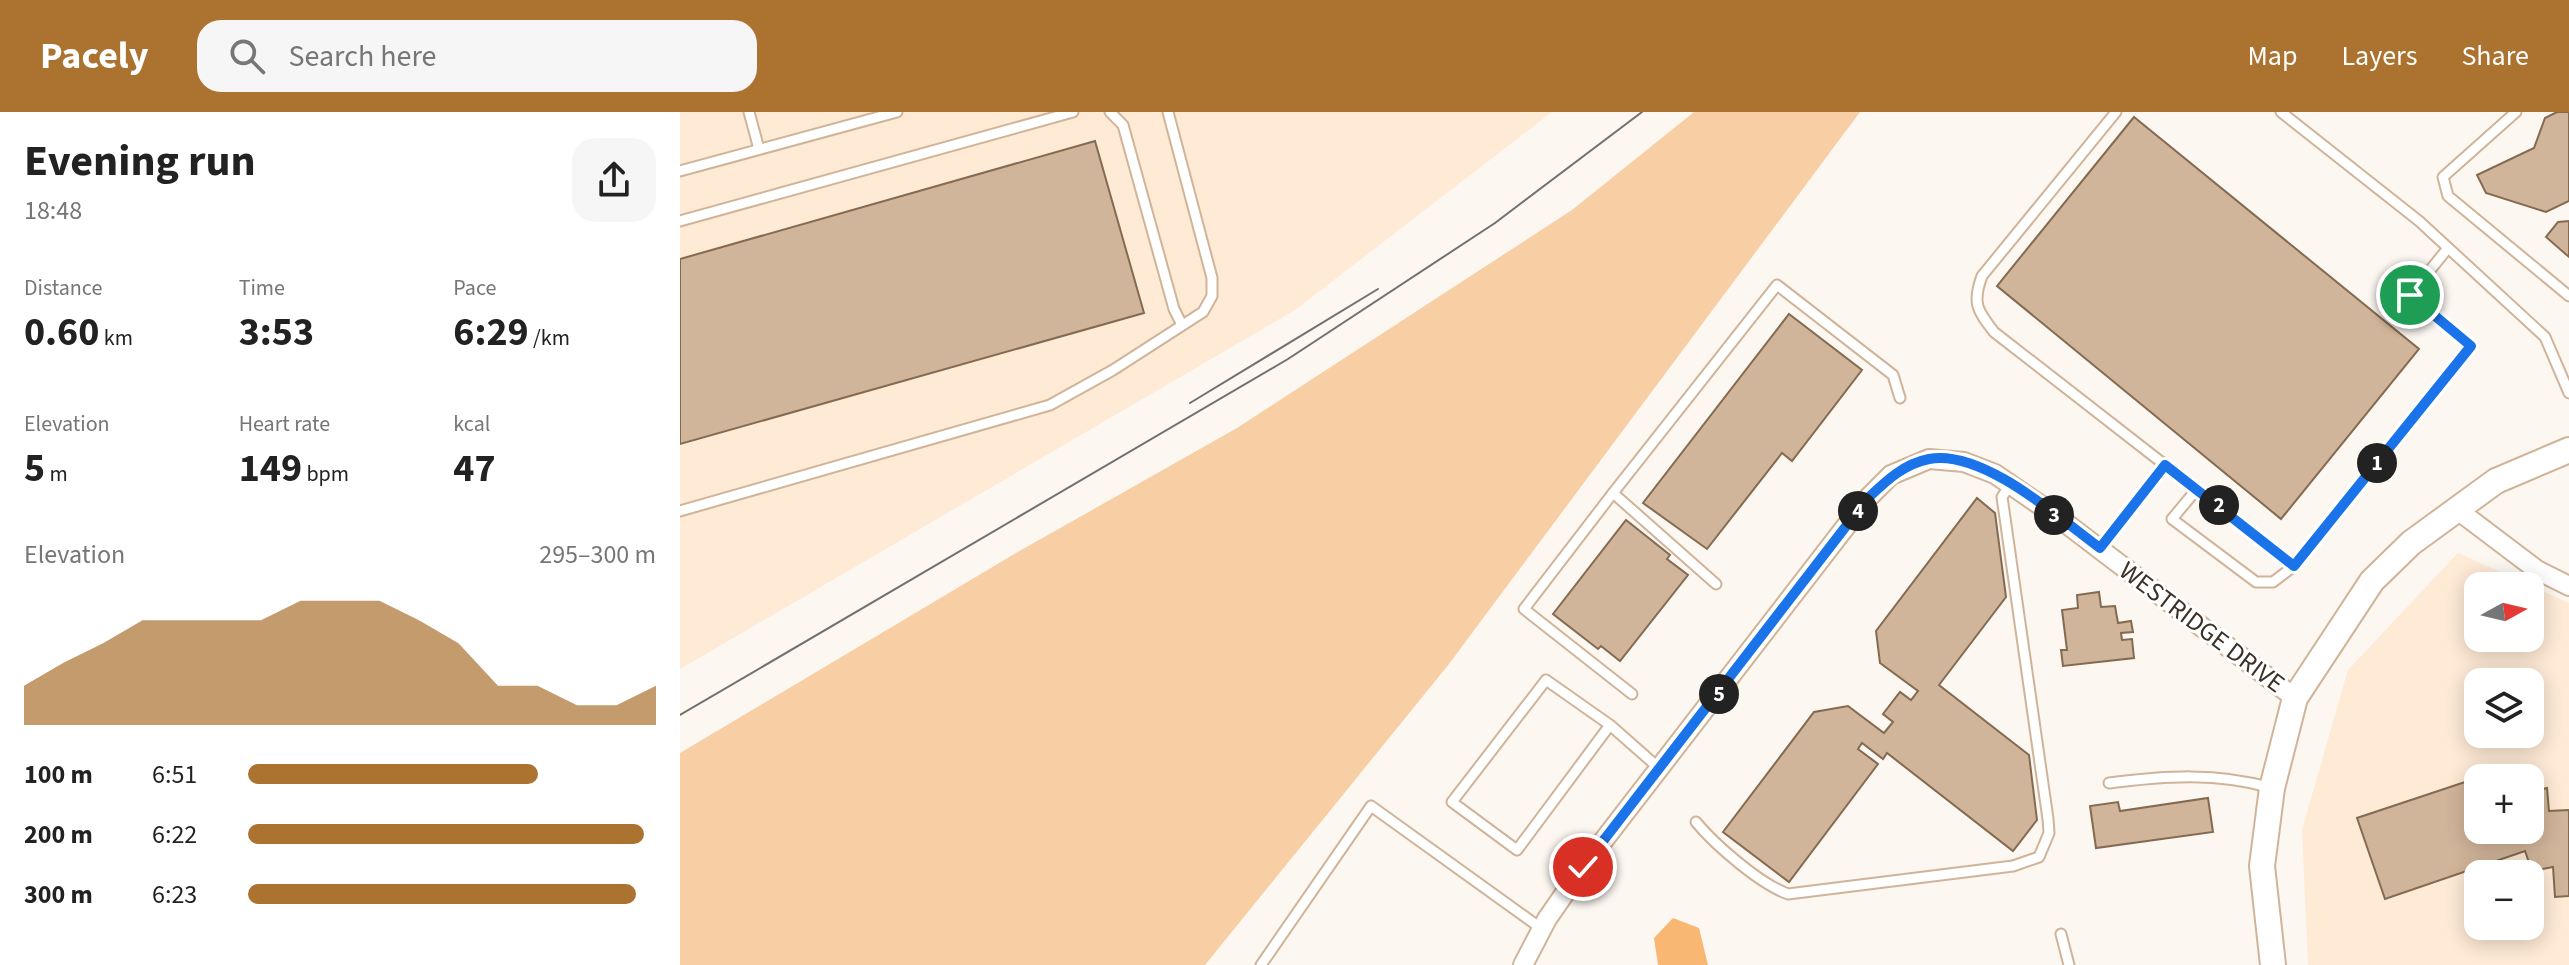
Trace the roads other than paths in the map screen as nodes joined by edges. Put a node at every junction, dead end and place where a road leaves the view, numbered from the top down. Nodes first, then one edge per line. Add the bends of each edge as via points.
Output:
1 (749, 112) edge
2 (897, 112) edge
3 (1073, 112) edge
4 (1110, 112) edge
5 (1168, 112) edge
6 (2116, 112) edge
7 (2281, 112) edge
8 (2516, 112) edge
9 (759, 149) junction
10 (680, 171) edge
11 (680, 221) edge
12 (2448, 248) junction
13 (2569, 296) edge
14 (1182, 325) junction
15 (2569, 393) edge
16 (1900, 398) dead end
17 (2569, 450) edge
18 (2165, 465) junction
19 (2010, 485) junction
20 (2197, 489) junction
21 (1613, 493) junction
22 (2455, 508) junction
23 (680, 511) edge
24 (2100, 548) junction
25 (2294, 566) junction
26 (1716, 584) dead end
27 (2569, 586) edge
28 (1632, 694) dead end
29 (2295, 698) junction
30 (1610, 725) junction
31 (1660, 769) junction
32 (2109, 783) dead end
33 (2272, 788) junction
34 (1696, 822) dead end
35 (1542, 929) junction
36 (2061, 934) dead end
37 (1261, 965) edge
38 (1523, 965) edge
39 (2069, 965) edge
40 (2273, 965) edge

1 - 9 lane
2 - 9 lane
3 - 11 lane
4 - 14 lane via 1123,125
5 - 14 lane via 1212,278 1212,296 1203,312
6 - 18 lane via 1982,276 1974,295 1994,332
7 - 12 lane
8 - 13 lane via 2443,177 2448,196
9 - 10 lane
12 - 15 lane via 2545,337
12 - 25 lane via 2410,295 2471,346
14 - 23 lane via 1050,405
16 - 21 lane via 1893,375 1777,285
17 - 22 street via 2496,481
18 - 20 lane
18 - 24 lane
19 - 24 street, WESTRIDGE DRIVE
19 - 31 street, WESTRIDGE DRIVE via 1964,462 1929,459 1891,475 1867,499
19 - 34 lane via 2002,497 2048,819 2049,833 2039,857 2013,866 1788,894
20 - 25 lane
20 - 25 lane via 2172,519 2256,582 2273,582
21 - 26 lane
21 - 28 lane via 1524,609
22 - 27 street via 2537,570
22 - 29 street via 2372,581
24 - 29 street, WESTRIDGE DRIVE
29 - 33 street
30 - 30 lane via 1546,680 1452,802 1517,850
30 - 31 lane
31 - 35 street, WESTRIDGE DRIVE
32 - 33 lane via 2188,774 2237,778
33 - 40 street via 2262,866
35 - 37 lane via 1371,806
35 - 38 street, WESTRIDGE DRIVE
36 - 39 lane

